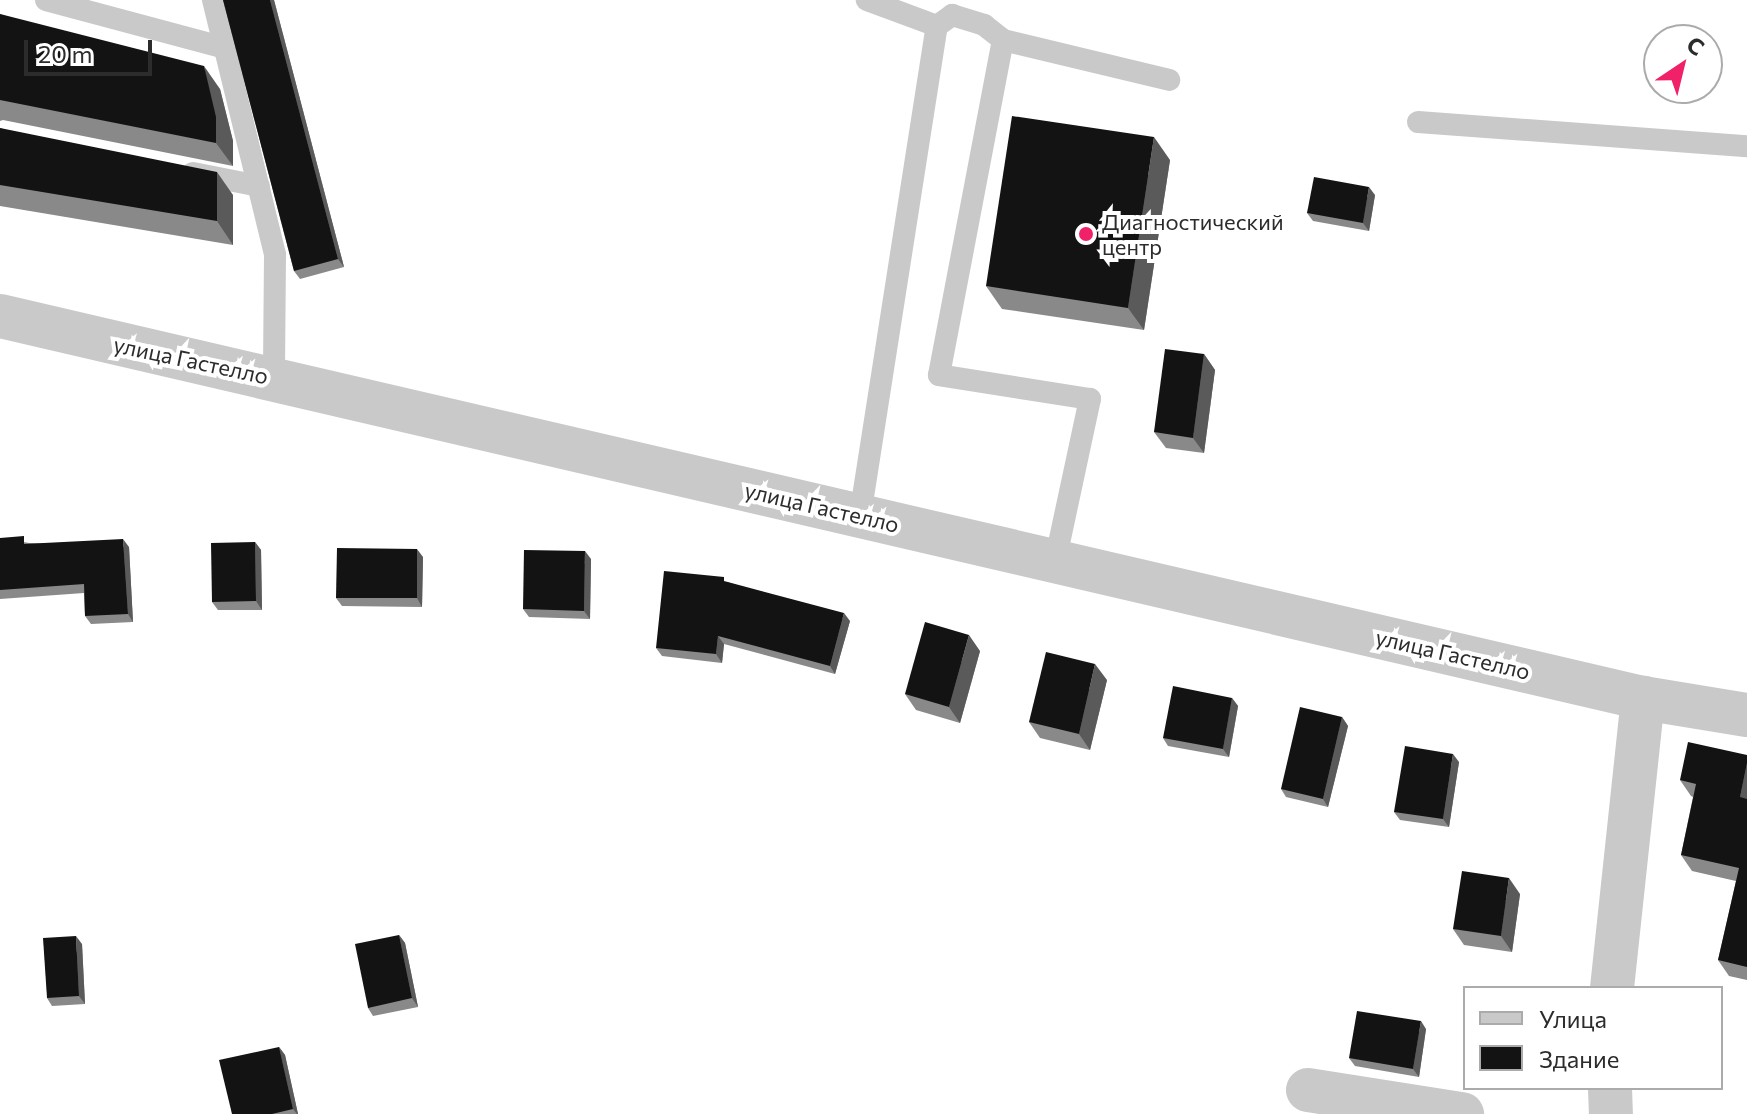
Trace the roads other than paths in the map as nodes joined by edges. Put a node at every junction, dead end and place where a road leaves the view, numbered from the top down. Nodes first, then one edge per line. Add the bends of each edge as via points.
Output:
1 (46, 0) edge
2 (213, 0) edge
3 (867, 0) edge
4 (937, 26) junction
5 (1003, 40) junction
6 (225, 48) junction
7 (1169, 80) dead end
8 (1418, 122) dead end
9 (1747, 146) edge
10 (167, 168) edge
11 (259, 186) junction
12 (6, 324) edge
13 (274, 377) junction
14 (860, 516) junction
15 (1055, 562) junction
16 (1643, 698) junction
17 (1747, 715) edge
18 (1612, 986) edge
19 (1308, 1090) dead end
20 (1610, 1090) edge
21 (1462, 1114) edge
22 (1611, 1114) edge

1 - 6 lane
2 - 6 lane
3 - 4 lane
4 - 5 lane via 952,15 984,25
4 - 14 lane
5 - 7 lane
5 - 15 lane via 939,375 1090,399
6 - 11 lane
8 - 9 lane
10 - 11 lane
11 - 13 lane via 275,255
12 - 13 street, улица Гастелло
13 - 14 street, улица Гастелло
14 - 15 street, улица Гастелло
15 - 16 street, улица Гастелло
16 - 17 street, улица Гастелло
16 - 18 street
19 - 21 street
20 - 22 street

